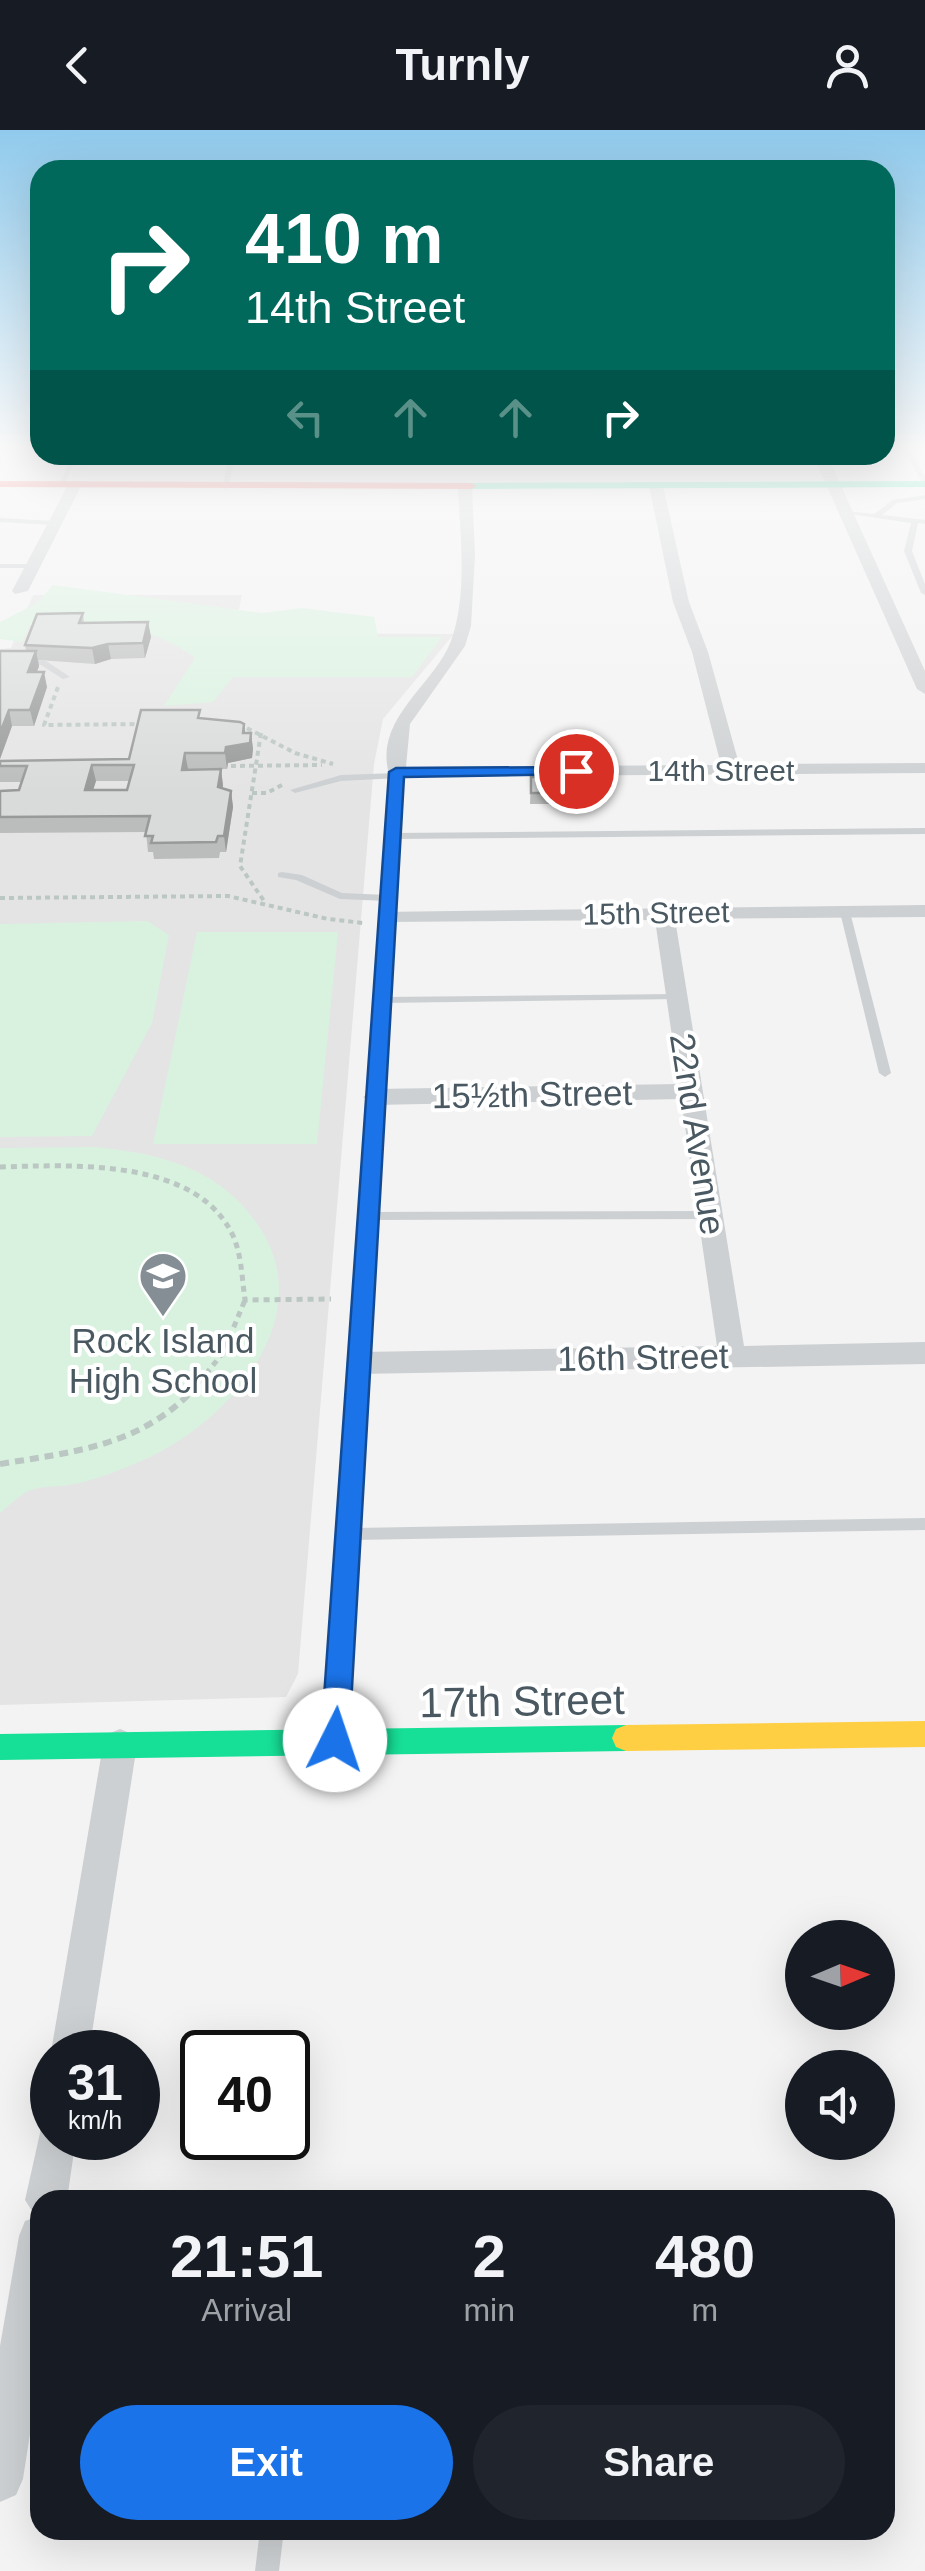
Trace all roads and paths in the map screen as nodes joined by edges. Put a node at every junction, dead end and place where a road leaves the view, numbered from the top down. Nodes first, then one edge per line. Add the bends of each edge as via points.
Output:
1 (467, 564) edge
2 (673, 564) edge
3 (869, 564) edge
4 (0, 566) edge
5 (36, 566) joint
6 (921, 580) edge
7 (20, 591) dead end
8 (925, 593) edge
9 (0, 658) edge
10 (66, 677) joint
11 (925, 689) edge
12 (154, 724) edge
13 (227, 724) edge
14 (260, 732) junction
15 (232, 766) edge
16 (256, 766) junction
17 (925, 768) edge
18 (731, 770) junction
19 (396, 774) junction
20 (295, 790) dead end
21 (925, 831) edge
22 (392, 836) junction
23 (282, 875) dead end
24 (0, 898) edge
25 (265, 902) junction
26 (925, 911) edge
27 (381, 912) junction
28 (845, 912) junction
29 (664, 913) junction
30 (676, 997) junction
31 (382, 1000) junction
32 (885, 1073) dead end
33 (689, 1091) junction
34 (375, 1097) junction
35 (0, 1168) edge
36 (712, 1214) junction
37 (368, 1216) junction
38 (332, 1299) dead end
39 (245, 1300) junction
40 (925, 1353) edge
41 (732, 1356) junction
42 (360, 1363) junction
43 (0, 1464) edge
44 (925, 1524) edge
45 (348, 1534) junction
46 (925, 1734) edge
47 (335, 1740) junction
48 (120, 1745) junction
49 (0, 1747) edge
50 (74, 2030) edge
51 (52, 2160) edge
52 (48, 2190) edge
53 (30, 2323) edge
54 (0, 2479) edge
55 (271, 2540) edge
56 (268, 2571) edge

1 - 19 street via 457,646 401,724
2 - 18 street
3 - 11 street
4 - 5 lane
5 - 7 street
6 - 8 lane
9 - 10 lane via 43,663
10 - 12 path via 44,724
13 - 14 path
14 - 16 path
14 - 16 path via 295,753 336,765
15 - 16 path
16 - 25 path via 240,866
17 - 18 street, 14th Street
18 - 19 street, 14th Street
19 - 20 lane
19 - 22 street
21 - 22 lane
22 - 27 street
23 - 27 lane
24 - 25 path via 228,896
25 - 27 path via 312,918
26 - 28 street, 15th Street
27 - 29 street, 15th Street
27 - 31 street
28 - 29 street, 15th Street
28 - 32 lane
29 - 30 street, 22nd Avenue
30 - 31 lane
30 - 33 street, 22nd Avenue
31 - 34 street
33 - 34 street, 15½th Street
33 - 36 street, 22nd Avenue
34 - 37 street
35 - 39 path via 108,1166 182,1189 231,1232
36 - 37 lane
36 - 41 street, 22nd Avenue
37 - 42 street
38 - 39 path
39 - 43 path via 226,1354 172,1410 90,1450
40 - 41 street, 16th Street
41 - 42 street, 16th Street
42 - 45 street
44 - 45 lane
45 - 47 street
46 - 47 street, 17th Street
47 - 48 street, 17th Street
48 - 49 street, 17th Street
48 - 50 street
51 - 52 street
53 - 54 street
55 - 56 lane

